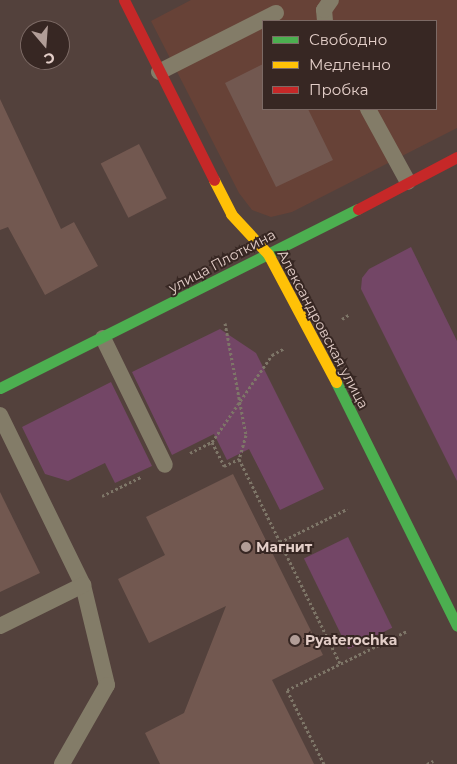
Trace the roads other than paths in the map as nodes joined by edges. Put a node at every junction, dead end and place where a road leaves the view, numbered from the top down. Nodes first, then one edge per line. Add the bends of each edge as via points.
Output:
1 (124, 0) edge
2 (331, 0) edge
3 (276, 13) dead end
4 (262, 20) edge
5 (262, 20) edge
6 (325, 20) edge
7 (159, 72) junction
8 (369, 110) edge
9 (457, 157) edge
10 (408, 182) junction
11 (268, 254) junction
12 (103, 338) junction
13 (0, 388) edge
14 (0, 414) edge
15 (165, 465) dead end
16 (84, 585) junction
17 (0, 626) edge
18 (457, 626) edge
19 (62, 764) edge

1 - 7 street, Александровская улица
2 - 6 lane via 324,10
3 - 4 lane
5 - 7 lane
7 - 11 street, Александровская улица via 231,214
8 - 10 lane
9 - 10 street, улица Плоткина
10 - 11 street, улица Плоткина
11 - 12 street, улица Плоткина
11 - 18 street, Александровская улица via 312,334
12 - 13 street, улица Плоткина
12 - 15 lane
14 - 16 lane
16 - 17 lane
16 - 19 lane via 107,685

